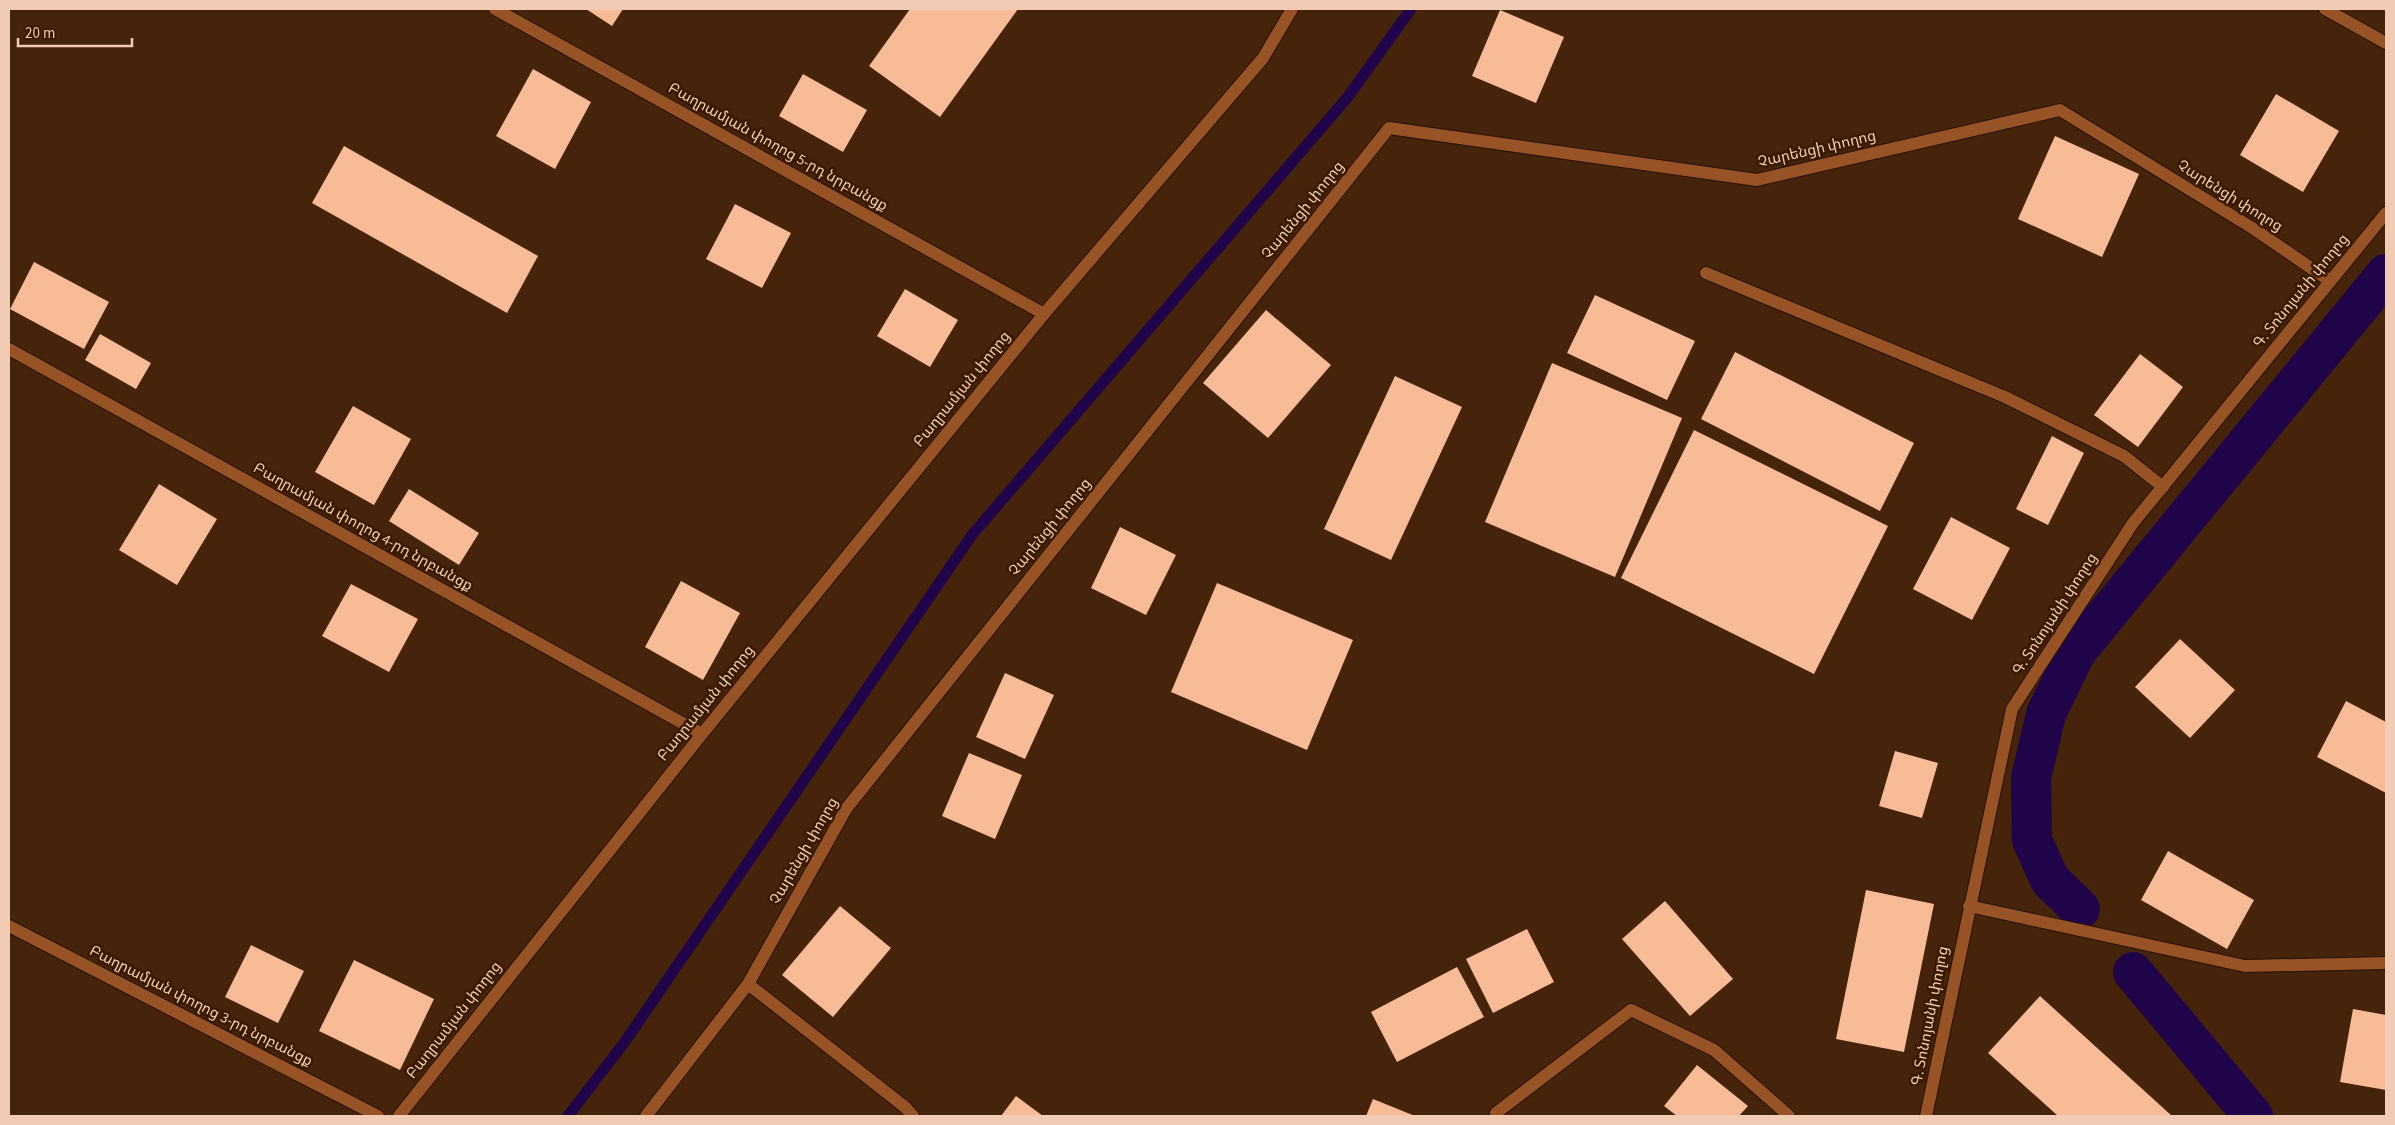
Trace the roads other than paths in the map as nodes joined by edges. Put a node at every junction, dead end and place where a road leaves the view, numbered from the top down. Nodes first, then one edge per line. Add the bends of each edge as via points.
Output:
1 (495, 9) edge
2 (1292, 9) edge
3 (2325, 9) edge
4 (2386, 44) edge
5 (2386, 213) edge
6 (1706, 273) dead end
7 (2330, 281) junction
8 (1044, 314) junction
9 (9, 349) edge
10 (2163, 487) junction
11 (702, 734) junction
12 (1969, 906) junction
13 (9, 926) edge
14 (2386, 963) edge
15 (748, 984) junction
16 (1496, 1113) dead end
17 (378, 1116) edge
18 (399, 1116) edge
19 (646, 1116) edge
20 (913, 1116) edge
21 (1789, 1116) edge
22 (1926, 1116) edge

1 - 8 street, Բաղրամյան փողոց 5-րդ նրբանցք
2 - 8 street, Բաղրամյան փողոց via 1263,58
3 - 4 street
5 - 7 street, Գ. Տոնոյանի փողոց
6 - 10 street via 2005,397 2124,456
7 - 10 street, Գ. Տոնոյանի փողոց
7 - 15 street, Չարենցի փողոց via 2254,229 2060,110 1757,180 1389,128 846,809
8 - 11 street, Բաղրամյան փողոց
9 - 11 street, Բաղրամյան փողոց 4-րդ նրբանցք
10 - 12 street, Գ. Տոնոյանի փողոց via 2133,523 2012,709
11 - 18 street, Բաղրամյան փողոց
12 - 14 street via 2245,966
12 - 22 street, Գ. Տոնոյանի փողոց
13 - 17 street, Բաղրամյան փողոց 3-րդ նրբանցք
15 - 19 street, Չարենցի փողոց
15 - 20 street
16 - 21 street via 1631,1010 1714,1050

